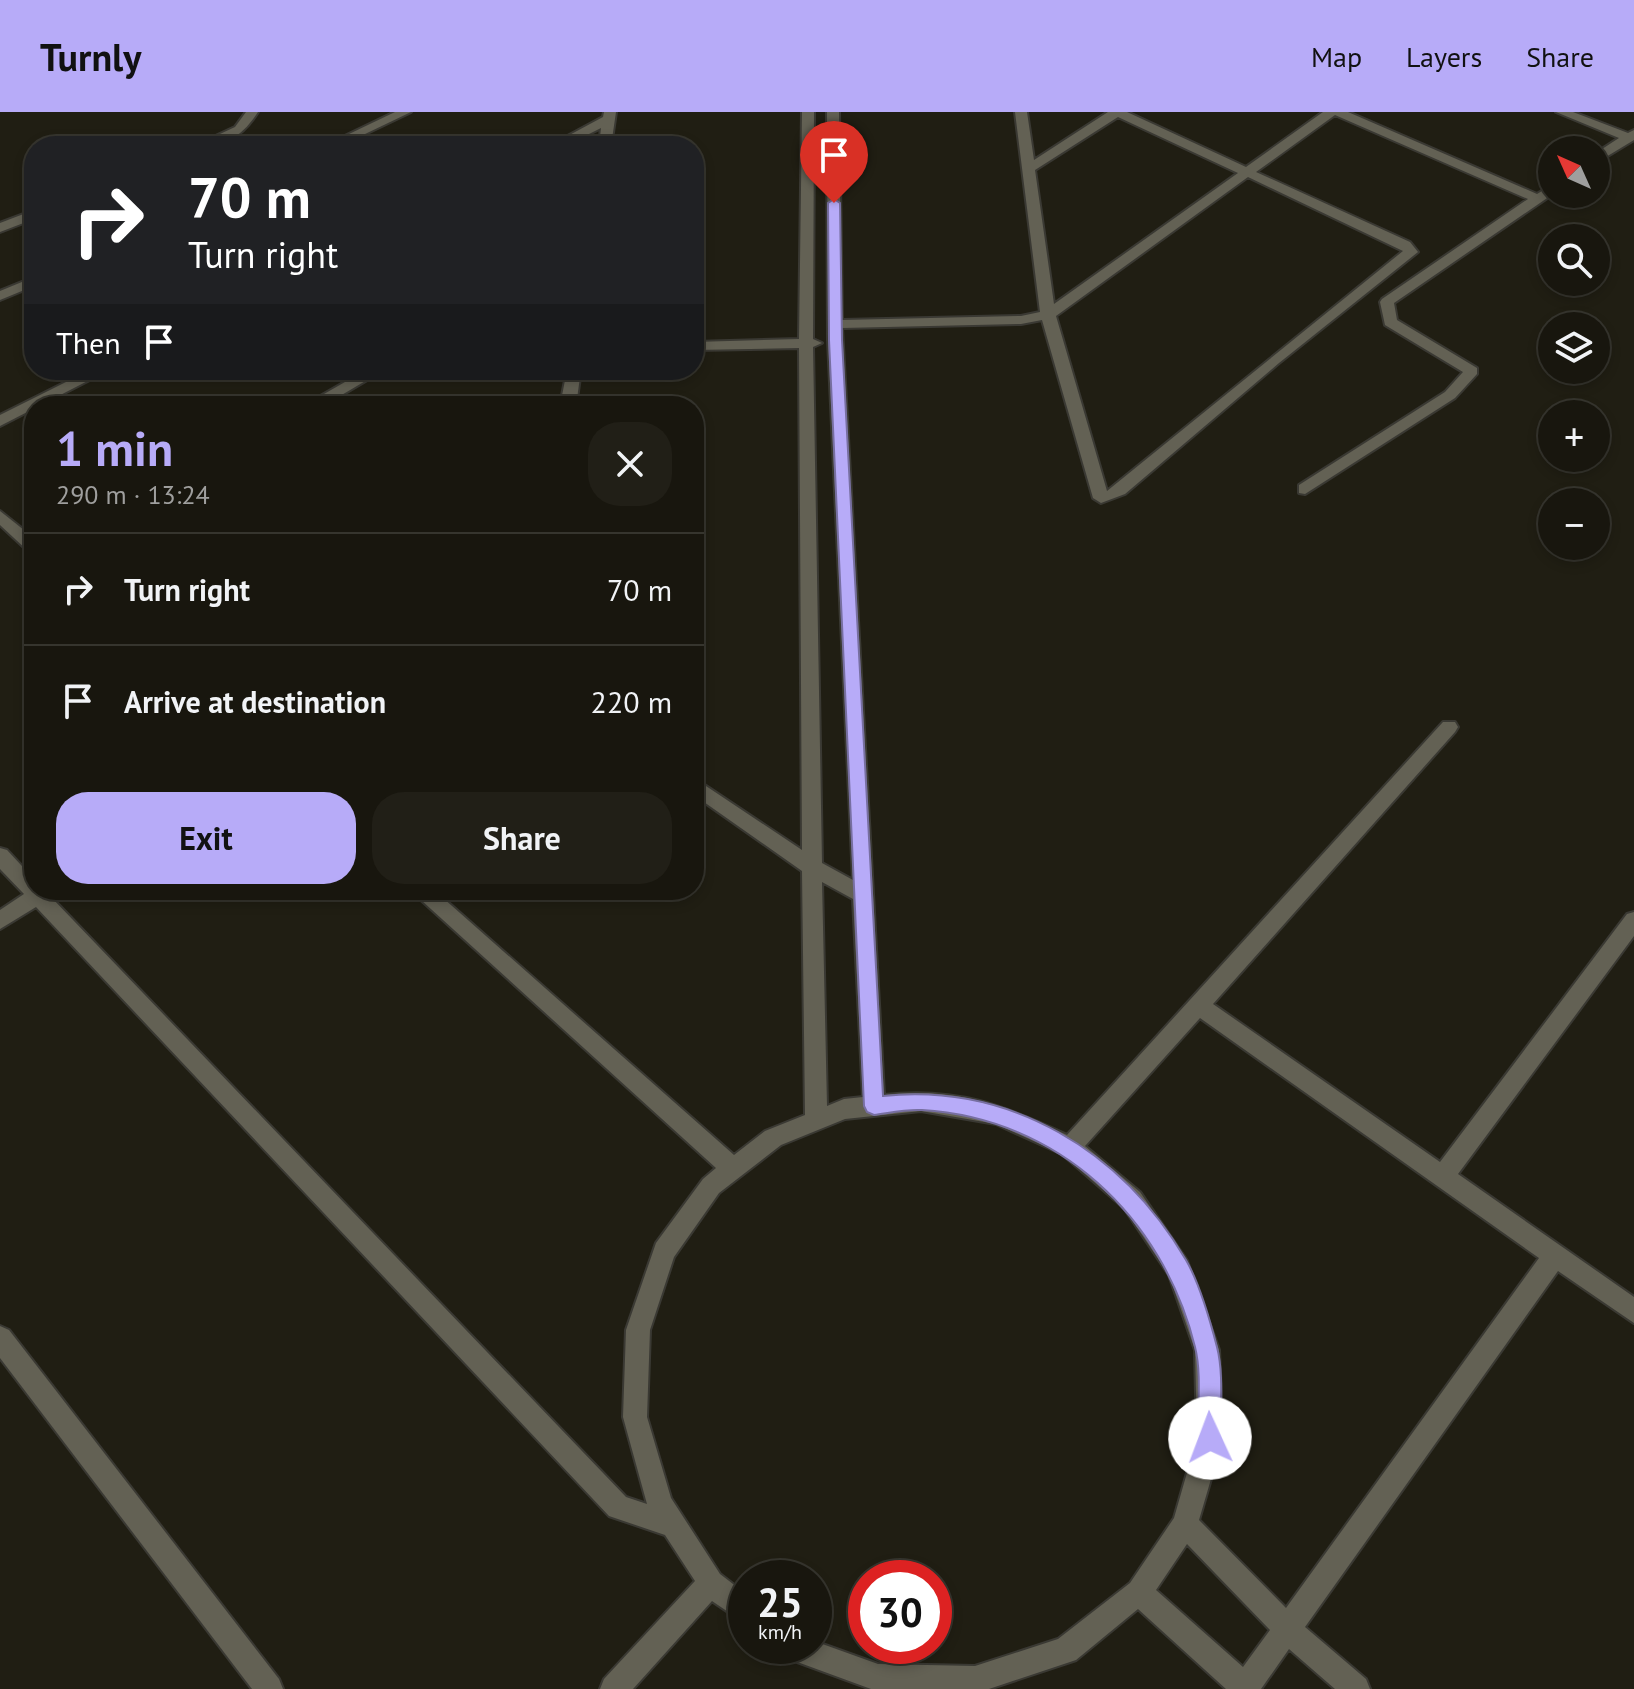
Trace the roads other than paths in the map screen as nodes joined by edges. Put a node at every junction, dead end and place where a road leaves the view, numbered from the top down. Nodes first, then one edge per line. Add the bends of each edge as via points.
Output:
1 (252, 112) edge
2 (405, 112) edge
3 (808, 112) edge
4 (833, 112) edge
5 (1021, 112) edge
6 (1117, 112) edge
7 (1331, 112) edge
8 (1338, 112) edge
9 (1562, 112) edge
10 (610, 116) edge
11 (225, 136) edge
12 (352, 136) edge
13 (573, 136) edge
14 (607, 136) edge
15 (1631, 136) edge
16 (1610, 150) edge
17 (1028, 169) junction
18 (1247, 172) junction
19 (1538, 199) joint
20 (24, 218) edge
21 (0, 228) edge
22 (24, 285) edge
23 (0, 296) edge
24 (1048, 315) junction
25 (835, 332) junction
26 (805, 344) junction
27 (704, 346) edge
28 (82, 380) edge
29 (359, 380) edge
30 (50, 396) edge
31 (329, 396) edge
32 (24, 409) edge
33 (0, 421) edge
34 (1305, 489) dead end
35 (0, 516) edge
36 (24, 538) edge
37 (1449, 727) dead end
38 (704, 792) edge
39 (0, 856) edge
40 (812, 867) junction
41 (24, 877) edge
42 (863, 895) junction
43 (32, 900) edge
44 (49, 900) edge
45 (431, 900) edge
46 (1634, 920) edge
47 (0, 921) edge
48 (1198, 1005) junction
49 (874, 1106) junction
50 (816, 1119) junction
51 (1070, 1147) junction
52 (733, 1169) junction
53 (1443, 1176) junction
54 (1554, 1257) junction
55 (1634, 1311) edge
56 (0, 1338) edge
57 (1185, 1524) junction
58 (673, 1525) junction
59 (711, 1583) junction
60 (1139, 1592) junction
61 (728, 1597) edge
62 (1287, 1629) junction
63 (832, 1661) edge
64 (269, 1689) edge
65 (614, 1689) edge
66 (1245, 1689) edge
67 (1356, 1689) edge

1 - 11 street via 240,130
2 - 12 street
3 - 26 street
4 - 25 street
5 - 17 street
6 - 17 street
6 - 18 street
7 - 18 street
8 - 19 street
9 - 15 street
10 - 13 street
10 - 14 street
15 - 16 street
17 - 24 street
18 - 24 street
18 - 24 street via 1411,252 1110,496 1101,498
19 - 34 street via 1387,302 1390,322 1472,371 1450,395
20 - 21 street
22 - 23 street
24 - 25 street
25 - 26 street
25 - 42 street
26 - 27 street
26 - 40 street
28 - 30 street
29 - 31 street
32 - 33 street
35 - 36 street
37 - 48 street
38 - 40 street
39 - 41 street
40 - 42 street
40 - 50 street
42 - 49 street
43 - 47 street
44 - 58 street via 618,1507
45 - 52 street
46 - 53 street
48 - 51 street
48 - 53 street
49 - 50 street
49 - 51 street via 921,1101 998,1114
50 - 52 street via 773,1138
51 - 57 street via 1132,1200 1172,1257 1207,1350 1210,1438
52 - 58 street via 711,1186 664,1251 638,1330 635,1417 660,1504
53 - 54 street
54 - 55 street
54 - 62 street
56 - 64 street
57 - 60 street
57 - 62 street
58 - 59 street
59 - 61 street
59 - 65 street
60 - 63 street via 1066,1650 975,1680 878,1678
60 - 66 street
62 - 66 street
62 - 67 street

